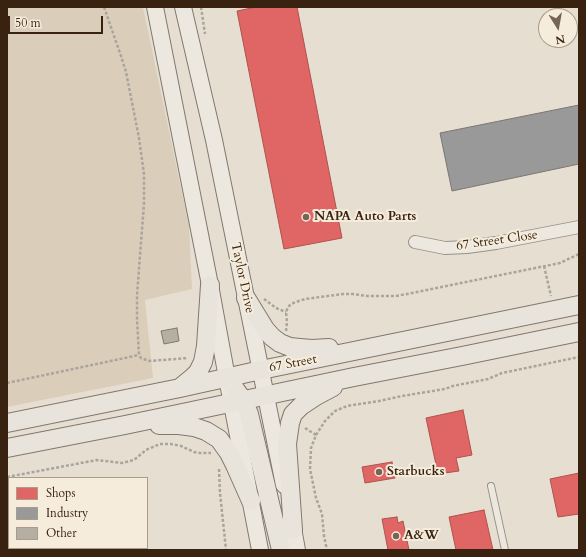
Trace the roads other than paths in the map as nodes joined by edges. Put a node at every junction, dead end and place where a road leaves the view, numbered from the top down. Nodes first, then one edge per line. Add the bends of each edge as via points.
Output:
1 (155, 7) edge
2 (183, 7) edge
3 (579, 227) edge
4 (415, 242) dead end
5 (210, 285) junction
6 (246, 298) junction
7 (579, 305) edge
8 (579, 332) edge
9 (380, 346) junction
10 (261, 370) junction
11 (354, 377) junction
12 (226, 378) junction
13 (180, 388) junction
14 (266, 396) junction
15 (237, 402) junction
16 (7, 424) edge
17 (124, 425) junction
18 (7, 448) edge
19 (491, 486) dead end
20 (251, 501) junction
21 (293, 530) junction
22 (260, 550) edge
23 (282, 550) edge
24 (297, 550) edge
25 (505, 550) edge

1 - 5 main road
2 - 6 main road, Taylor Drive via 214,140
3 - 4 street, 67 Street Close via 467,247 445,248
5 - 12 main road
5 - 13 main road via 203,362 198,372
6 - 9 main road via 272,337 290,347 312,349
6 - 10 main road, Taylor Drive
7 - 9 main road, 67 Street
8 - 11 main road, 67 Street
9 - 10 main road, 67 Street
10 - 12 main road, 67 Street
10 - 14 main road, Taylor Drive
11 - 14 main road, 67 Street
11 - 21 main road via 316,396 294,414 287,444
12 - 13 main road, 67 Street
12 - 15 main road via 233,385
13 - 16 main road, 67 Street
14 - 15 main road, 67 Street
14 - 21 main road, Taylor Drive
15 - 17 main road, 67 Street
15 - 20 main road
15 - 23 main road via 249,414
17 - 18 main road, 67 Street
17 - 20 main road via 179,425 206,431 219,439 229,453
19 - 25 lane
20 - 22 main road
21 - 24 main road, Taylor Drive

